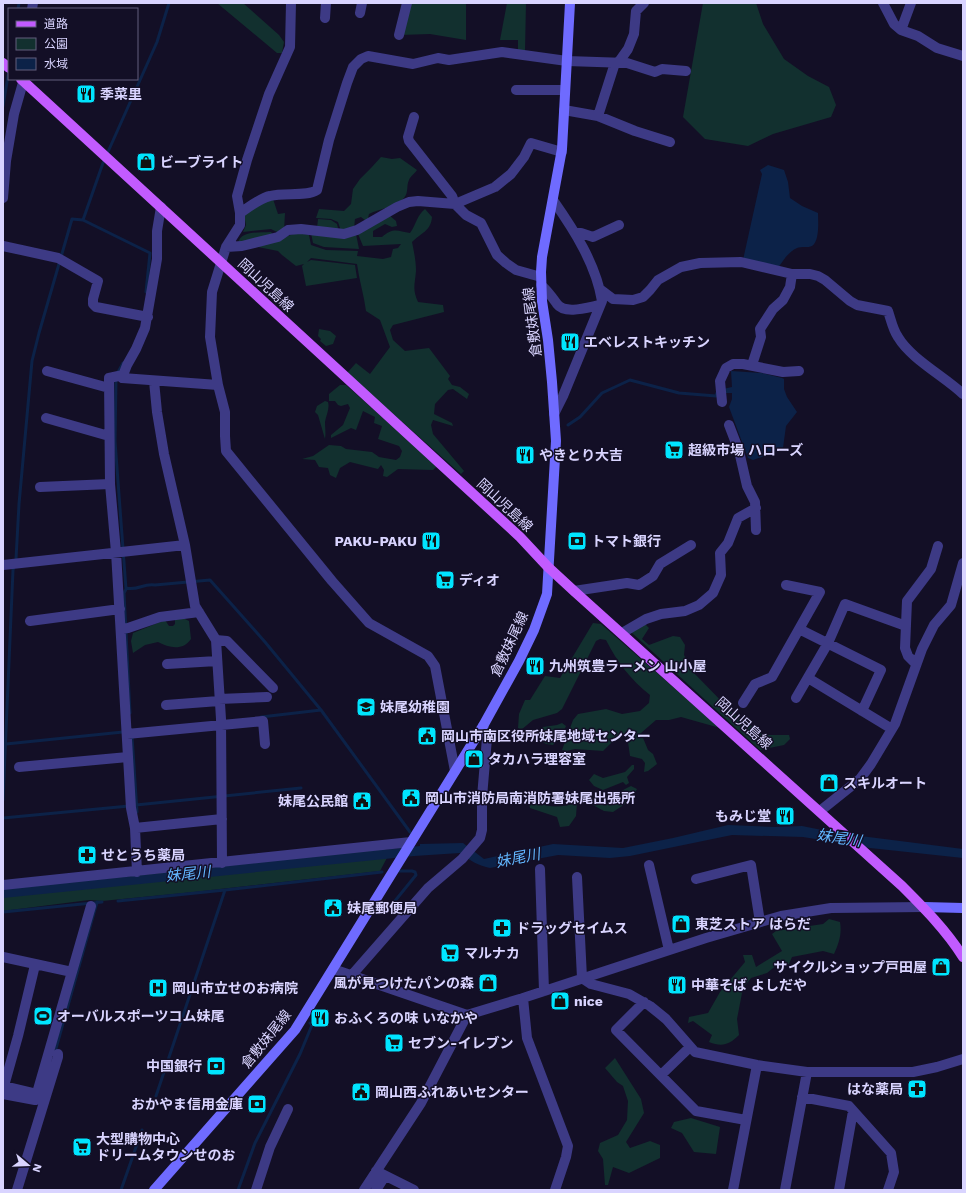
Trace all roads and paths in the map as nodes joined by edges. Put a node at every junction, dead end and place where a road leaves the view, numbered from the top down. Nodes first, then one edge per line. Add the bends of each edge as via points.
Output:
1 (291, 3) edge
2 (326, 3) edge
3 (407, 3) edge
4 (570, 3) edge
5 (644, 3) edge
6 (883, 3) edge
7 (911, 3) edge
8 (325, 18) dead end
9 (901, 30) junction
10 (399, 35) dead end
11 (963, 56) edge
12 (567, 61) junction
13 (617, 63) junction
14 (686, 71) dead end
15 (23, 80) edge
16 (516, 90) dead end
17 (565, 90) junction
18 (564, 110) junction
19 (598, 116) junction
20 (414, 117) dead end
21 (8, 124) edge
22 (670, 142) dead end
23 (562, 152) junction
24 (3, 198) edge
25 (553, 200) junction
26 (455, 204) junction
27 (161, 207) junction
28 (240, 213) junction
29 (619, 225) dead end
30 (575, 233) junction
31 (3, 246) edge
32 (226, 247) junction
33 (221, 262) junction
34 (792, 274) junction
35 (541, 281) junction
36 (600, 290) junction
37 (600, 305) junction
38 (145, 316) junction
39 (752, 365) junction
40 (47, 371) dead end
41 (799, 371) dead end
42 (119, 376) junction
43 (154, 381) junction
44 (218, 385) junction
45 (109, 388) junction
46 (963, 394) edge
47 (721, 396) dead end
48 (554, 414) junction
49 (46, 418) dead end
50 (729, 425) dead end
51 (109, 436) junction
52 (110, 484) junction
53 (40, 487) dead end
54 (756, 508) junction
55 (756, 530) dead end
56 (185, 545) junction
57 (691, 545) dead end
58 (938, 546) dead end
59 (120, 552) junction
60 (963, 563) edge
61 (11, 564) edge
62 (548, 567) junction
63 (786, 585) dead end
64 (574, 591) junction
65 (120, 609) junction
66 (199, 612) junction
67 (30, 620) dead end
68 (906, 626) junction
69 (124, 629) junction
70 (799, 629) junction
71 (622, 633) junction
72 (216, 640) junction
73 (828, 643) junction
74 (217, 661) junction
75 (167, 664) dead end
76 (916, 664) junction
77 (808, 678) junction
78 (273, 688) dead end
79 (267, 698) dead end
80 (796, 698) dead end
81 (219, 700) junction
82 (743, 703) dead end
83 (166, 705) dead end
84 (862, 711) junction
85 (221, 725) junction
86 (483, 726) junction
87 (892, 729) junction
88 (130, 734) junction
89 (264, 744) dead end
90 (128, 757) junction
91 (19, 768) dead end
92 (455, 771) junction
93 (820, 811) junction
94 (222, 820) junction
95 (135, 828) junction
96 (410, 844) junction
97 (222, 863) junction
98 (649, 865) dead end
99 (540, 869) dead end
100 (137, 872) junction
101 (578, 877) dead end
102 (696, 879) dead end
103 (3, 885) edge
104 (91, 906) dead end
105 (924, 907) junction
106 (963, 908) edge
107 (760, 922) junction
108 (669, 950) junction
109 (963, 957) edge
110 (3, 958) edge
111 (35, 965) junction
112 (332, 969) junction
113 (72, 972) junction
114 (351, 976) junction
115 (582, 978) junction
116 (544, 990) junction
117 (523, 998) junction
118 (644, 1002) junction
119 (467, 1014) junction
120 (690, 1047) junction
121 (963, 1058) edge
122 (757, 1065) junction
123 (807, 1072) junction
124 (661, 1075) junction
125 (3, 1094) edge
126 (802, 1097) junction
127 (41, 1098) junction
128 (288, 1109) dead end
129 (853, 1111) junction
130 (746, 1120) junction
131 (381, 1174) junction
132 (17, 1190) edge
133 (154, 1190) edge
134 (256, 1190) edge
135 (364, 1190) edge
136 (376, 1190) edge
137 (414, 1190) edge
138 (555, 1190) edge
139 (733, 1190) edge
140 (785, 1190) edge
141 (839, 1190) edge
142 (888, 1190) edge

1 - 28 street via 290,46 269,94 247,160 237,196
2 - 8 street
3 - 10 street
4 - 12 main road, 倉敷妹尾線
5 - 13 street via 636,11 634,34 628,49
6 - 9 street via 894,24
7 - 9 street
9 - 11 street via 918,36 937,48
12 - 13 street
12 - 17 main road, 倉敷妹尾線
12 - 28 street via 502,52 449,60 438,58 413,64 368,56 361,59 354,67 347,83 317,190 313,193 269,196
13 - 14 street via 627,63 654,72 662,69
13 - 19 street
15 - 21 street via 14,114
15 - 27 main road, 岡山児島線
16 - 17 street
17 - 18 main road, 倉敷妹尾線
18 - 19 street
18 - 23 main road, 倉敷妹尾線
19 - 22 street
20 - 26 street via 409,141 452,196
21 - 24 street
23 - 25 main road, 倉敷妹尾線
23 - 26 street via 531,143 511,174 495,187
25 - 30 street
25 - 35 main road, 倉敷妹尾線 via 542,257
26 - 32 street via 409,202 357,230 344,234 288,230 278,237 242,246
26 - 35 street via 466,215 481,223 497,255 516,270
27 - 33 main road, 岡山児島線
27 - 38 street via 157,231 157,259
28 - 32 street via 240,225
29 - 30 street via 593,237
30 - 36 street
31 - 38 street via 60,259 98,281 93,299 96,307
32 - 33 street
33 - 44 street via 212,292 210,337
33 - 62 main road, 岡山児島線 via 520,537
34 - 36 street via 741,262 700,263 681,267 667,274 643,297 633,300 613,299
34 - 39 street via 790,287 783,300 773,309 760,329 761,337
34 - 46 street via 818,276 857,305 888,311 903,345
35 - 37 street via 561,308 567,310
35 - 48 main road, 倉敷妹尾線
36 - 37 street
37 - 48 street
38 - 42 street via 145,328 136,349
39 - 41 street via 783,372
39 - 47 street via 734,364 726,368 720,381
40 - 45 street
42 - 43 street
42 - 45 street via 109,378
43 - 44 street
43 - 56 street via 164,454
44 - 92 street via 225,412 226,451 332,582 369,623 428,656 435,666
45 - 51 street
48 - 62 main road, 倉敷妹尾線 via 556,441
49 - 51 street
50 - 54 street
51 - 52 street
52 - 53 street
52 - 59 street
54 - 55 street
54 - 71 street via 738,518 728,543 720,554 721,576 713,593 700,605 685,611 646,619
56 - 59 street
56 - 66 street via 195,606
57 - 64 street via 660,564 653,576 639,585 627,583
58 - 68 street via 931,569 907,601
59 - 61 street
59 - 65 street
60 - 76 street via 951,605 934,626
62 - 64 main road, 岡山児島線
62 - 86 main road, 倉敷妹尾線 via 547,594 534,630
63 - 70 street via 820,592
64 - 71 main road, 岡山児島線
65 - 67 street
65 - 69 street
66 - 69 street via 160,617
66 - 72 street
68 - 73 street via 845,604
68 - 76 street via 905,648 908,656
69 - 88 street
70 - 73 street
70 - 82 street via 772,677 755,684
71 - 93 main road, 岡山児島線
72 - 74 street
72 - 78 street via 227,641
73 - 77 street
73 - 84 street via 881,670
74 - 75 street
74 - 81 street
76 - 87 street
77 - 80 street
77 - 84 street
79 - 81 street
81 - 83 street
81 - 85 street
84 - 87 street
85 - 88 street
85 - 89 street via 263,721
85 - 94 street
86 - 92 main road, 倉敷妹尾線
86 - 114 street via 487,738 480,838 462,859 428,888
87 - 93 street via 860,779
88 - 90 street
90 - 91 street
90 - 95 street
92 - 96 main road, 倉敷妹尾線
93 - 105 main road, 岡山児島線
94 - 95 street
94 - 97 street
95 - 100 street
96 - 97 street
96 - 112 main road, 倉敷妹尾線
97 - 100 street
98 - 108 street
99 - 116 street
100 - 103 street
101 - 115 street
102 - 107 street via 751,865
104 - 113 street
105 - 106 main road
105 - 107 street via 831,908
105 - 109 main road, 岡山児島線
107 - 108 street
108 - 115 street
110 - 111 street
111 - 113 street
111 - 127 street via 4,1086
112 - 114 street
112 - 133 main road, 倉敷妹尾線 via 295,1030
113 - 127 street via 53,1061
114 - 119 street
115 - 116 street
115 - 118 street via 591,984 629,994
116 - 117 street
117 - 119 street
117 - 138 street via 528,1038 568,1146
118 - 120 street via 666,1019
118 - 124 street via 616,1030
119 - 131 street
120 - 122 street via 695,1052
120 - 124 street
121 - 123 street via 913,1072
122 - 123 street
122 - 130 street
123 - 126 street
124 - 130 street via 696,1111
125 - 127 street
126 - 129 street via 849,1106
126 - 140 street
127 - 132 street
128 - 134 street via 270,1147
129 - 141 street
129 - 142 street via 891,1153 894,1172
130 - 139 street
131 - 135 street
131 - 136 street
131 - 137 street

